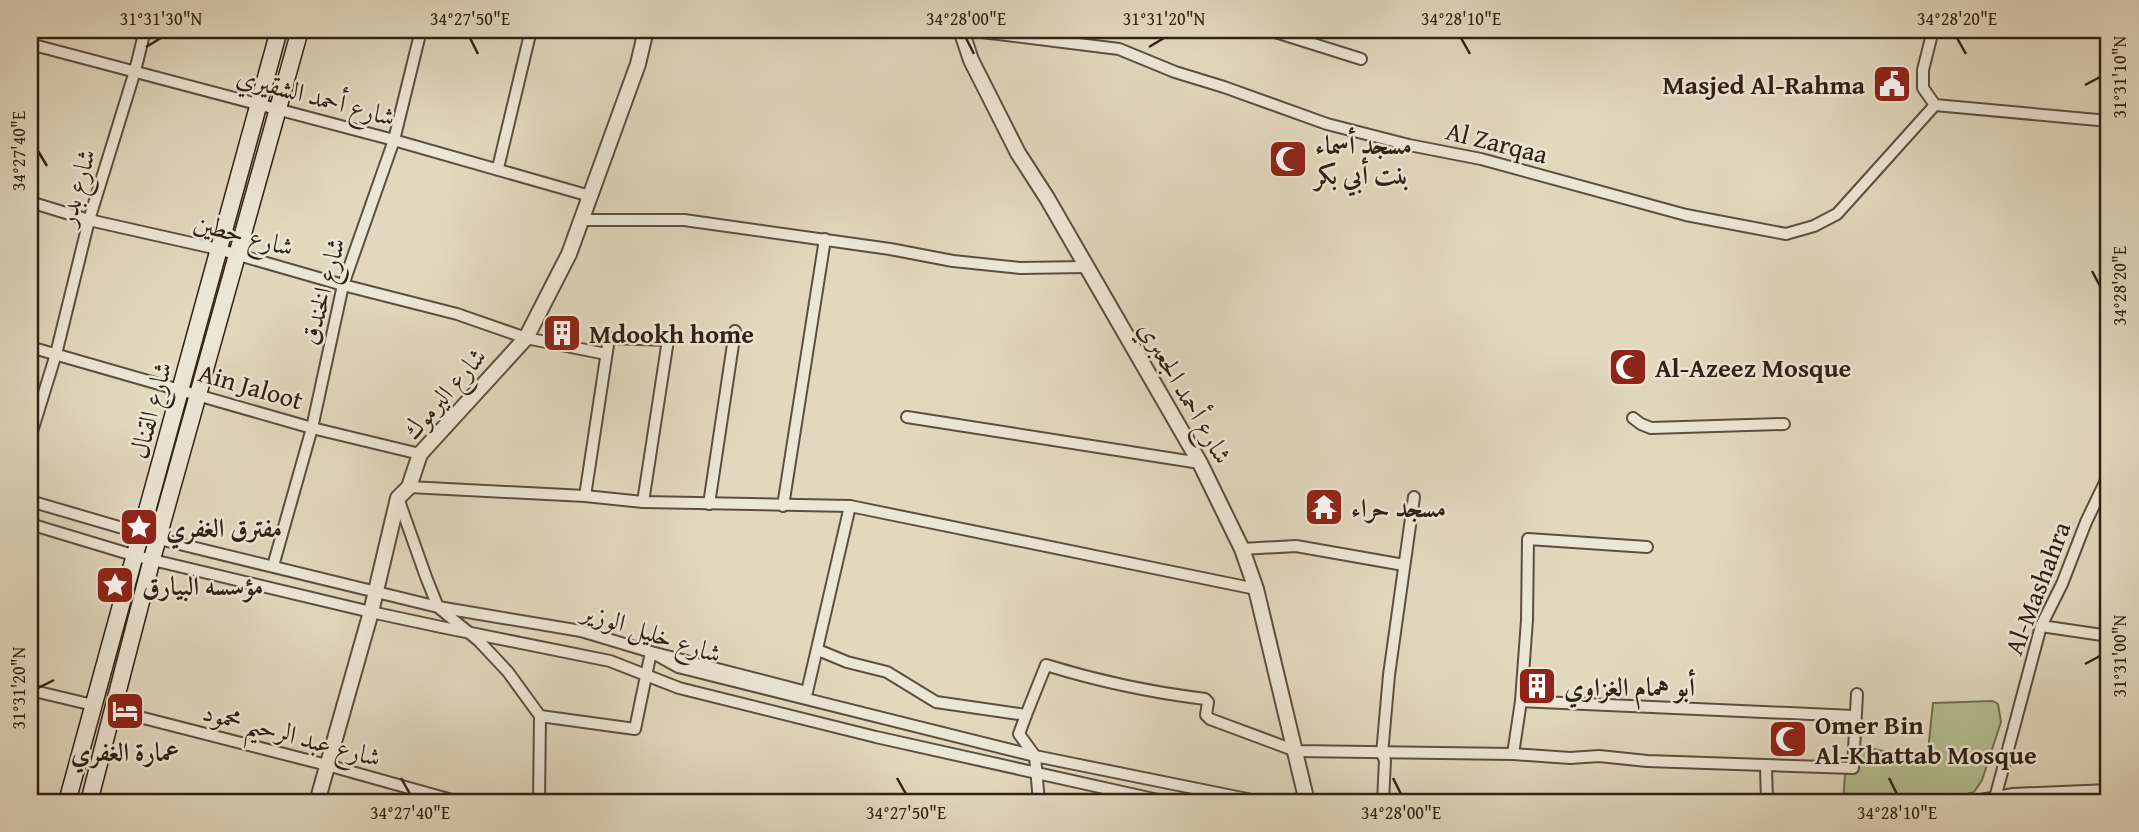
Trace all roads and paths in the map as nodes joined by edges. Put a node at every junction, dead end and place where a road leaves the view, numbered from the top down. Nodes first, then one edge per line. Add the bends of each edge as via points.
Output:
1 (145, 30) edge
2 (278, 30) edge
3 (300, 30) edge
4 (421, 30) edge
5 (531, 30) edge
6 (627, 30) edge
7 (963, 30) edge
8 (1075, 30) edge
9 (1269, 30) edge
10 (1933, 30) edge
11 (645, 32) edge
12 (1072, 42) junction
13 (30, 44) edge
14 (1362, 59) dead end
15 (135, 71) junction
16 (258, 104) junction
17 (1935, 105) junction
18 (278, 110) junction
19 (2109, 121) edge
20 (394, 140) junction
21 (498, 168) junction
22 (590, 196) junction
23 (30, 202) edge
24 (89, 220) junction
25 (581, 220) junction
26 (825, 239) junction
27 (218, 249) junction
28 (236, 255) junction
29 (1086, 267) junction
30 (343, 285) junction
31 (735, 331) dead end
32 (526, 338) junction
33 (30, 347) edge
34 (56, 354) junction
35 (606, 354) junction
36 (180, 389) junction
37 (198, 394) junction
38 (907, 417) dead end
39 (1633, 418) dead end
40 (1784, 424) dead end
41 (312, 428) junction
42 (30, 438) edge
43 (420, 454) junction
44 (1200, 463) junction
45 (2109, 474) edge
46 (404, 493) junction
47 (585, 496) junction
48 (1414, 497) dead end
49 (30, 501) edge
50 (643, 502) junction
51 (709, 504) junction
52 (783, 506) junction
53 (850, 506) junction
54 (30, 524) edge
55 (141, 534) junction
56 (159, 539) junction
57 (1647, 547) dead end
58 (1242, 549) junction
59 (144, 557) junction
60 (1404, 565) junction
61 (273, 566) junction
62 (1256, 589) junction
63 (376, 591) junction
64 (439, 607) junction
65 (371, 612) junction
66 (2041, 626) junction
67 (469, 633) junction
68 (2109, 636) edge
69 (818, 650) junction
70 (651, 652) junction
71 (646, 675) junction
72 (30, 690) edge
73 (1857, 694) dead end
74 (1521, 701) junction
75 (93, 705) junction
76 (112, 710) junction
77 (1026, 715) junction
78 (540, 716) junction
79 (1854, 716) junction
80 (1296, 751) junction
81 (1382, 754) junction
82 (1513, 754) junction
83 (1035, 756) junction
84 (327, 765) junction
85 (1766, 766) junction
86 (1036, 773) junction
87 (2109, 790) edge
88 (1995, 800) edge
89 (67, 802) edge
90 (89, 802) edge
91 (317, 802) edge
92 (459, 802) edge
93 (539, 802) edge
94 (1039, 802) edge
95 (1167, 802) edge
96 (1262, 802) edge
97 (1307, 802) edge
98 (1382, 802) edge
99 (1767, 802) edge
100 (1970, 802) edge

1 - 15 street, شارع بدر
2 - 16 main road, شارع القنال
3 - 18 main road, شارع القنال
4 - 20 street, شارع الخندق
5 - 21 street
6 - 11 street
7 - 12 street, Al Zarqaa
7 - 29 street, شارع أحمد الجعبري via 971,60 1018,153
8 - 12 street
9 - 14 street
10 - 17 street via 1923,88
11 - 22 street, شارع اليرموك via 638,64
12 - 17 street, Al Zarqaa via 1119,49 1327,124 1481,159 1686,215 1786,233 1837,214
13 - 15 street, شارع أحمد الشقيري
15 - 16 street, شارع أحمد الشقيري
15 - 24 street, شارع بدر
16 - 18 street, شارع أحمد الشقيري
16 - 27 main road, شارع القنال
17 - 19 street
18 - 20 street, شارع أحمد الشقيري
18 - 28 main road, شارع القنال
20 - 21 street, شارع أحمد الشقيري
20 - 30 street, شارع الخندق
21 - 22 street, شارع أحمد الشقيري
22 - 25 street, شارع اليرموك
23 - 24 street, شارع حطين
24 - 27 street, شارع حطين
24 - 34 street, شارع بدر
25 - 26 street via 684,220
25 - 32 street, شارع اليرموك
26 - 29 street via 1006,267
26 - 52 street
27 - 28 street, شارع حطين
27 - 36 main road, شارع القنال
28 - 30 street, شارع حطين
28 - 37 main road, شارع القنال
29 - 44 street, شارع أحمد الجعبري
30 - 32 street, شارع حطين via 457,314
30 - 41 street, شارع الخندق
31 - 51 street
32 - 35 street, شارع حطين
32 - 43 street, شارع اليرموك
33 - 34 street, Ain Jaloot
34 - 36 street, Ain Jaloot
34 - 42 street, شارع بدر
35 - 47 street
35 - 50 street via 609,338 668,341
36 - 37 street, Ain Jaloot
36 - 55 main road, شارع القنال
37 - 41 street, Ain Jaloot
37 - 56 main road, شارع القنال
38 - 44 street
39 - 40 street via 1651,428
41 - 43 street, Ain Jaloot
41 - 61 street, شارع الخندق
43 - 46 street, شارع اليرموك
44 - 58 street, شارع أحمد الجعبري
45 - 66 street, Al-Mashahra
46 - 47 street
46 - 63 street, شارع اليرموك
46 - 64 street via 426,577
47 - 50 street
48 - 60 street
49 - 55 street, شارع خليل الوزير
50 - 51 street
51 - 52 street
52 - 53 street
53 - 62 street
53 - 69 street
54 - 59 street, شارع خليل الوزير
55 - 56 street, شارع خليل الوزير
55 - 59 main road, شارع القنال
56 - 59 main road, شارع القنال
56 - 61 street, شارع خليل الوزير
57 - 74 street via 1528,539
58 - 60 street via 1296,546
58 - 62 street, شارع أحمد الجعبري
59 - 65 street, شارع خليل الوزير
59 - 75 main road, شارع القنال
59 - 76 main road, شارع القنال
60 - 81 street
61 - 63 street, شارع خليل الوزير
62 - 80 street, شارع أحمد الجعبري
63 - 64 street, شارع خليل الوزير
63 - 65 street, شارع اليرموك
64 - 67 street
64 - 70 street, شارع خليل الوزير via 581,631
65 - 67 street, شارع خليل الوزير
65 - 84 street, شارع اليرموك
66 - 68 street
66 - 88 street, Al-Mashahra
67 - 71 street, شارع خليل الوزير via 610,661
67 - 78 street via 509,672
69 - 70 street via 807,692
69 - 77 street via 887,672 936,702
70 - 71 street
70 - 83 street, شارع خليل الوزير via 678,667
71 - 78 street via 635,729
71 - 86 street, شارع خليل الوزير via 719,698
72 - 75 street
73 - 79 street
74 - 79 street
74 - 82 street
75 - 89 main road, شارع القنال
76 - 84 street, شارع عبد الرحيم محمود
76 - 90 main road, شارع القنال
77 - 80 street via 1046,666 1114,685 1205,699 1210,719
77 - 83 street via 1019,734
78 - 93 street
79 - 85 street via 1853,768
80 - 81 street
80 - 97 street, شارع أحمد الجعبري
81 - 82 street
81 - 98 street
82 - 85 street
83 - 86 street
83 - 96 street, شارع خليل الوزير
84 - 91 street, شارع اليرموك
84 - 92 street, شارع عبد الرحيم محمود
85 - 99 street
86 - 94 street
86 - 95 street, شارع خليل الوزير
87 - 88 street via 2013,794
88 - 100 street

